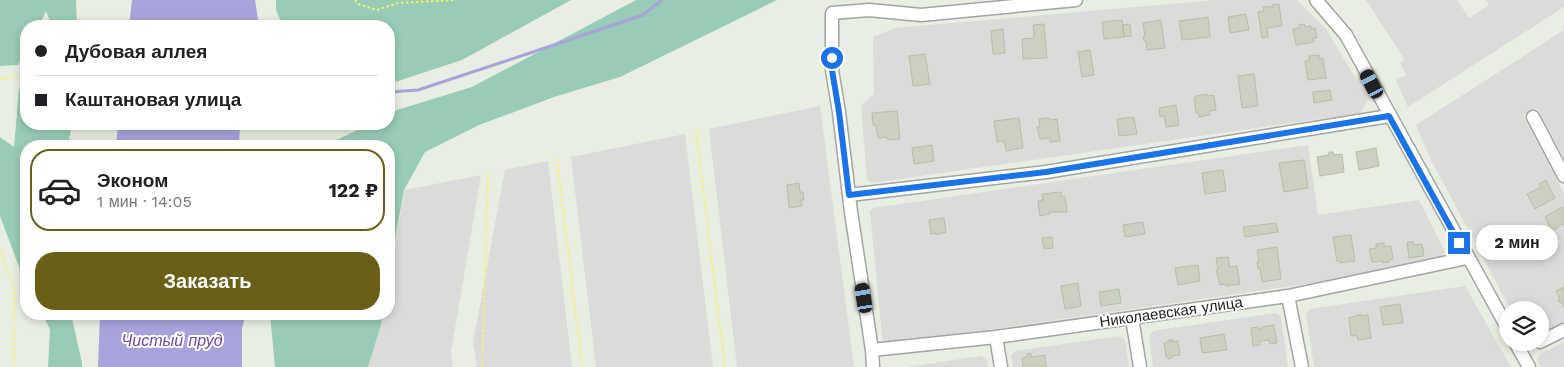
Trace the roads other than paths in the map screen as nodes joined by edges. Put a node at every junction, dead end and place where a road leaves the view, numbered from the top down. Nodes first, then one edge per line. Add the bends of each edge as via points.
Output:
1 (1076, 0) edge
2 (1316, 0) edge
3 (1389, 116) junction
4 (1533, 118) dead end
5 (1564, 176) edge
6 (849, 195) junction
7 (1468, 258) junction
8 (1288, 296) junction
9 (1499, 313) edge
10 (1132, 318) junction
11 (1564, 330) edge
12 (996, 337) junction
13 (1549, 338) edge
14 (872, 350) junction
15 (1520, 351) edge
16 (873, 367) edge
17 (1000, 367) edge
18 (1140, 367) edge
19 (1302, 367) edge
20 (1529, 367) edge

1 - 6 street via 921,15 869,10 832,13 832,70
2 - 3 street via 1346,35
3 - 6 street via 1046,172
3 - 7 street
4 - 5 street
6 - 14 street
7 - 8 street, Николаевская улица
7 - 9 street
8 - 10 street, Николаевская улица
8 - 19 street
10 - 12 street, Николаевская улица
10 - 18 street
11 - 13 street
12 - 14 street, Николаевская улица
12 - 17 street
14 - 16 street
15 - 20 street

